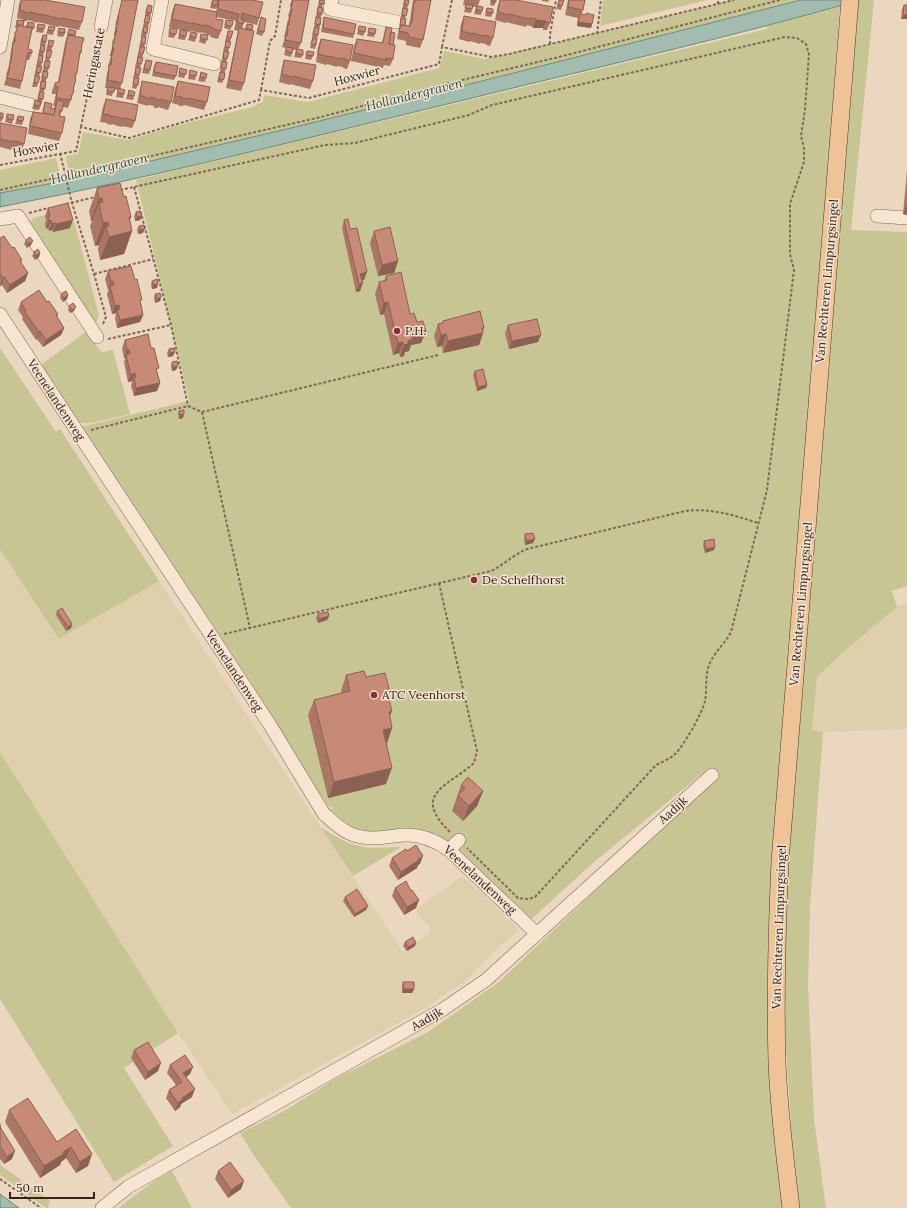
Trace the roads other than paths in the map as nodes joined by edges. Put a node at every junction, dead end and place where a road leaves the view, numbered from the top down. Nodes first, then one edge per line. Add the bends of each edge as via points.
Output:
1 (8, 0) edge
2 (106, 0) edge
3 (162, 0) edge
4 (332, 0) edge
5 (849, 6) edge
6 (397, 22) dead end
7 (101, 27) road end
8 (0, 42) edge
9 (214, 64) dead end
10 (0, 97) edge
11 (31, 105) dead end
12 (877, 216) dead end
13 (907, 218) edge
14 (0, 219) edge
15 (0, 314) edge
16 (97, 337) road end
17 (712, 775) dead end
18 (458, 840) road end
19 (449, 850) junction
20 (537, 934) junction
21 (102, 1208) edge
22 (791, 1208) edge

1 - 8 street
2 - 7 street, Heringastate
3 - 9 street via 153,49
4 - 6 street via 330,9
5 - 22 main road, Van Rechteren Limpurgsingel via 780,869 776,956 777,1062
10 - 11 street
12 - 13 street
14 - 16 street via 18,216
15 - 19 street, Veenelandenweg via 213,637 324,814 350,834 365,838 403,835 421,837 435,841
17 - 20 street, Aadijk
18 - 19 street
19 - 20 street, Veenelandenweg
20 - 21 street, Aadijk via 486,980 448,1007 128,1187

